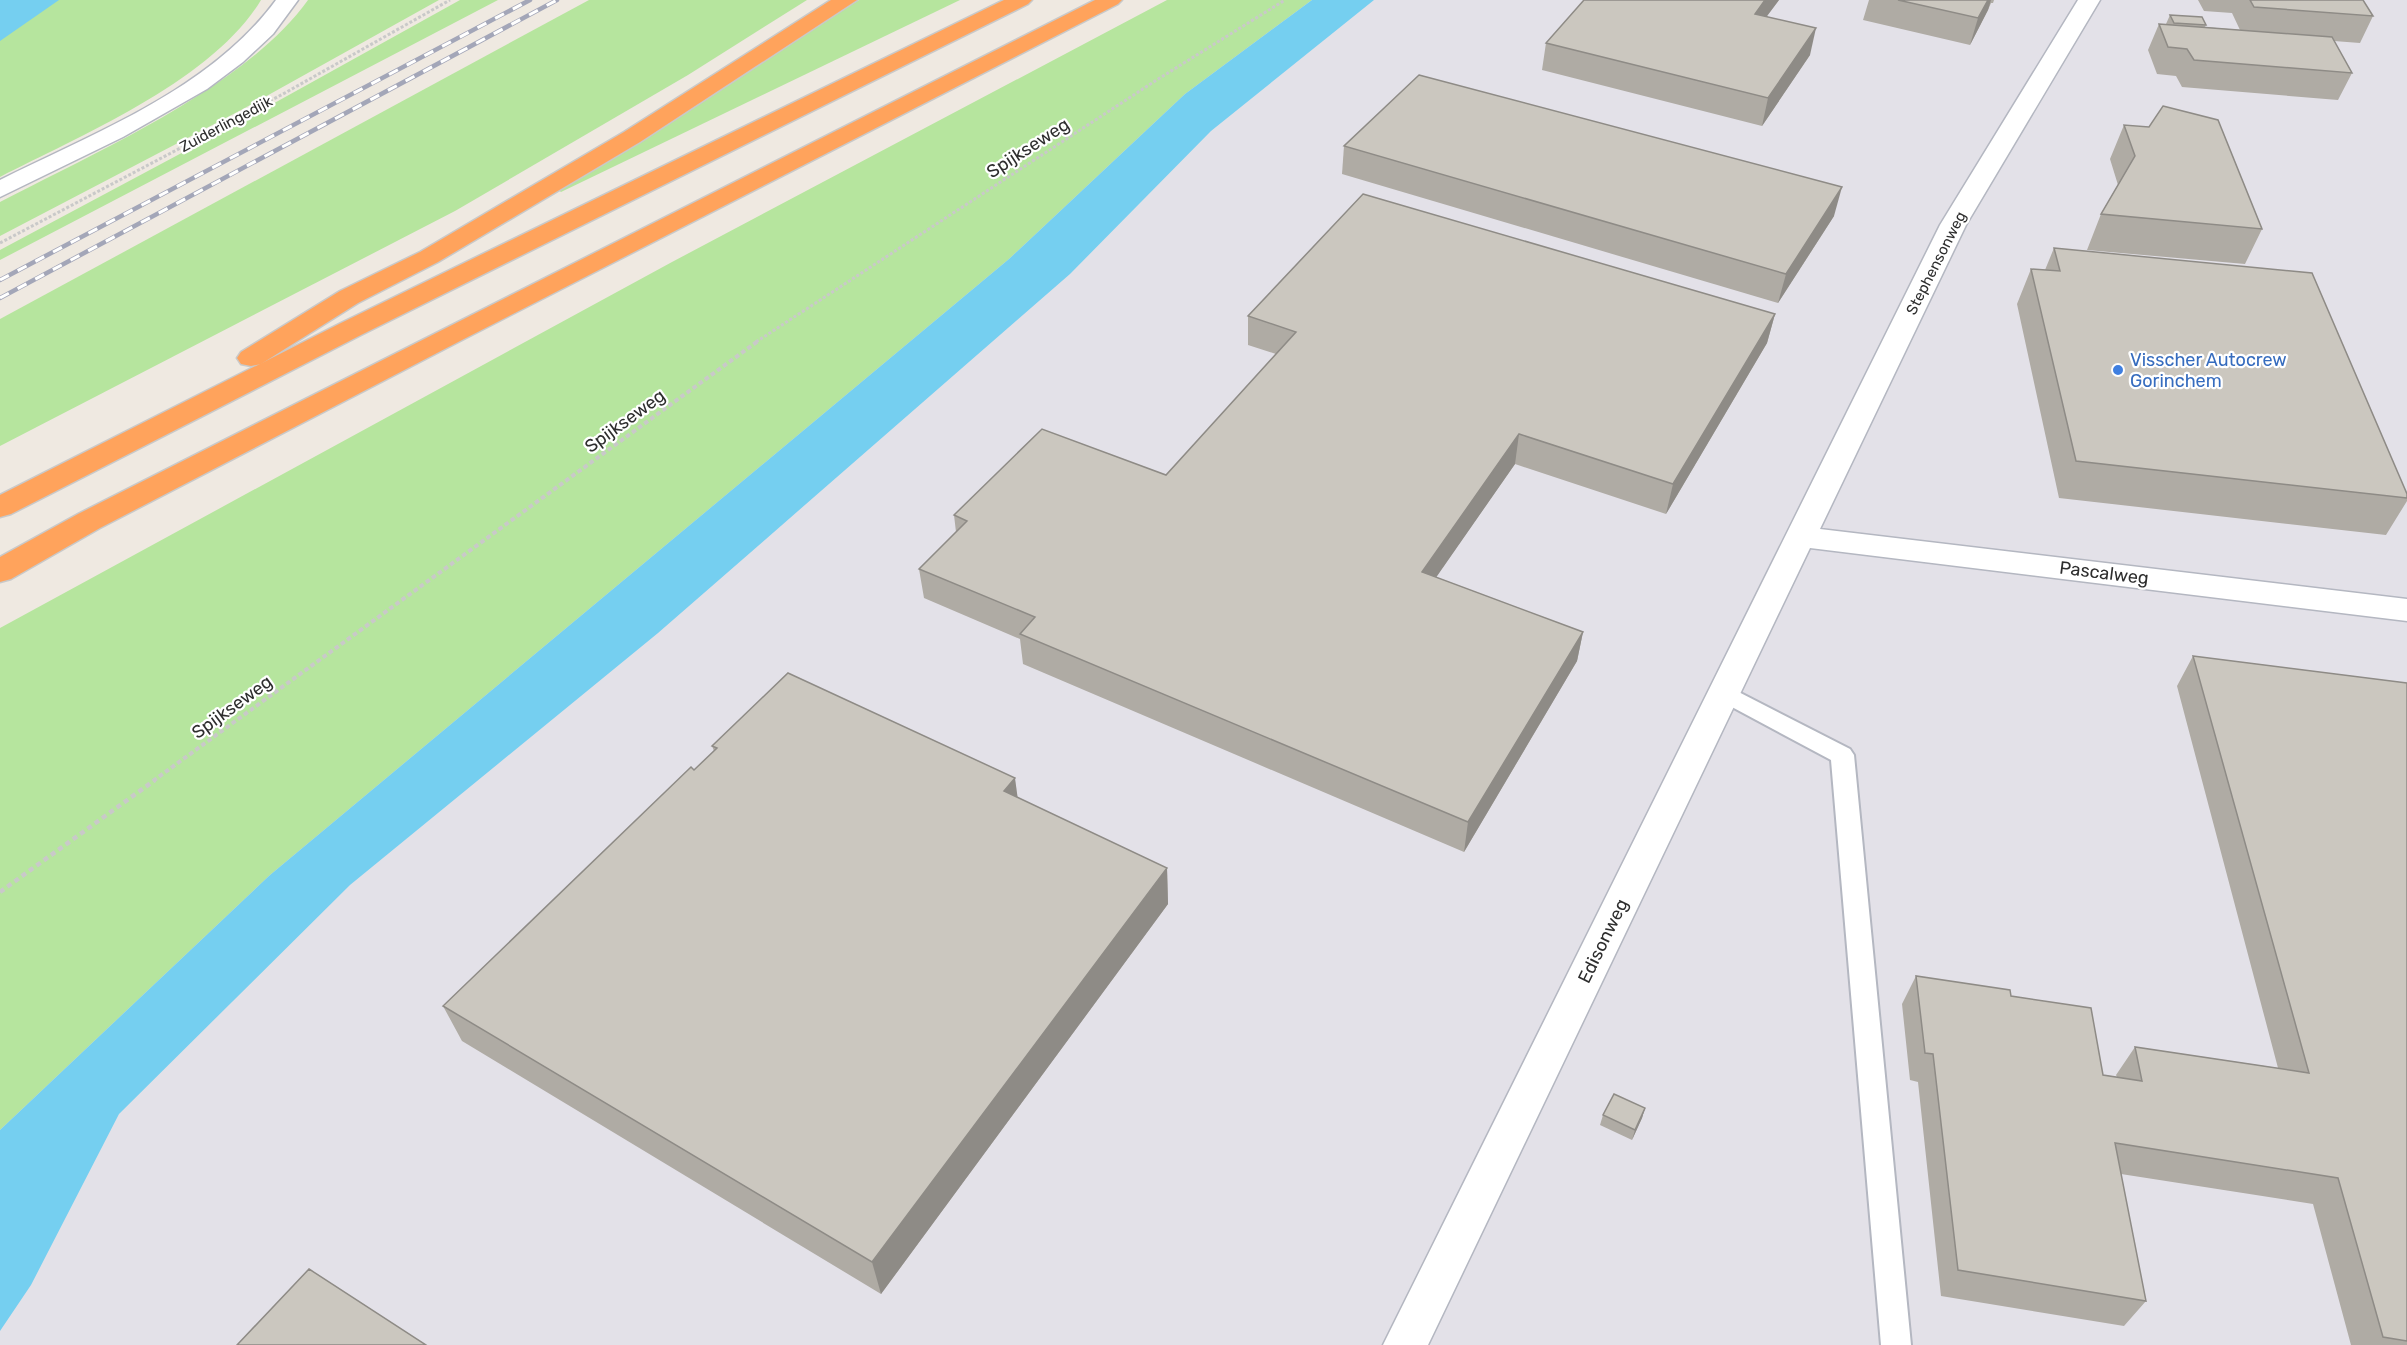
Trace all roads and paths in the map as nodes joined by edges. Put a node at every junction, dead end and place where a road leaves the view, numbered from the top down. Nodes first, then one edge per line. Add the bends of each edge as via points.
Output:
1 (287, 0) edge
2 (449, 0) edge
3 (846, 0) edge
4 (1021, 0) edge
5 (1111, 0) edge
6 (1285, 0) edge
7 (2089, 0) edge
8 (0, 190) edge
9 (0, 243) edge
10 (65, 473) junction
11 (0, 507) edge
12 (1802, 537) junction
13 (0, 571) edge
14 (2407, 610) edge
15 (1725, 693) junction
16 (0, 892) edge
17 (1405, 1345) edge
18 (1896, 1345) edge

1 - 8 street via 243,51 202,80 144,116
2 - 9 path, Zuiderlingedijk via 283,94
3 - 10 highway via 632,137 429,257 349,297
4 - 10 highway
5 - 13 highway via 441,340
6 - 16 path, Spijkseweg via 756,342
7 - 12 street, Stephensonweg via 1953,225
10 - 11 highway
12 - 14 street, Pascalweg
12 - 15 street, Edisonweg
15 - 17 street, Edisonweg
15 - 18 lane via 1842,755

